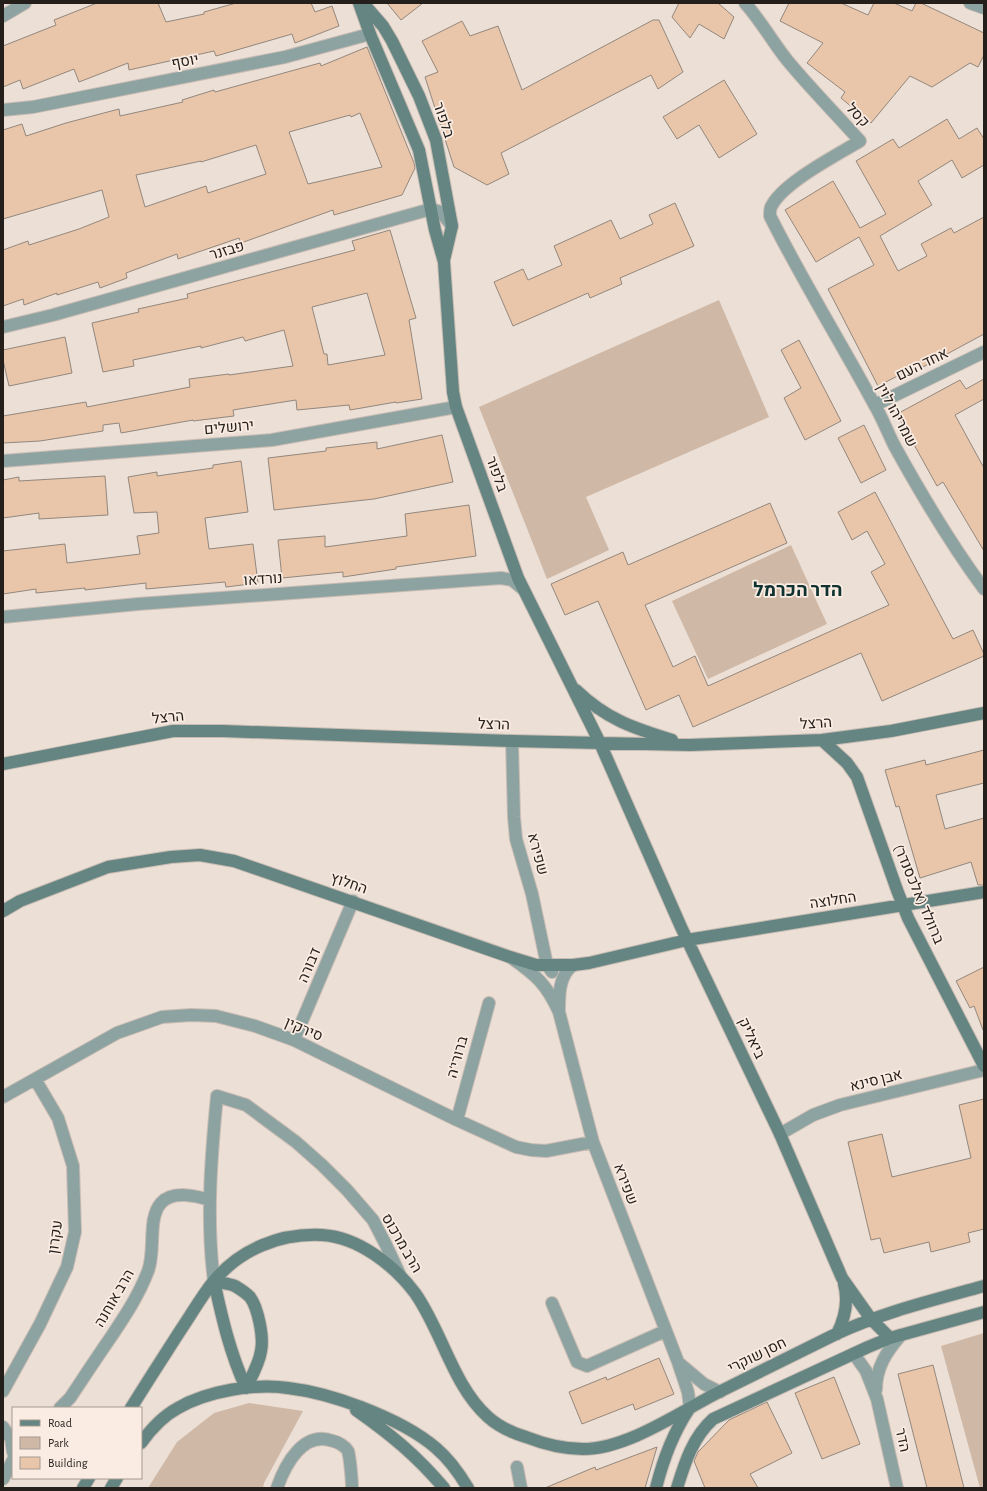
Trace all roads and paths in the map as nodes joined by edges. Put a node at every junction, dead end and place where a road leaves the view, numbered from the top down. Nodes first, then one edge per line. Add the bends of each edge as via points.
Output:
1 (25, 3) edge
2 (360, 3) edge
3 (363, 3) edge
4 (745, 3) edge
5 (970, 3) edge
6 (984, 8) edge
7 (3, 16) edge
8 (370, 34) junction
9 (3, 110) edge
10 (431, 210) junction
11 (452, 226) junction
12 (788, 253) joint
13 (444, 262) junction
14 (3, 326) edge
15 (984, 352) edge
16 (875, 405) junction
17 (456, 408) junction
18 (3, 461) edge
19 (984, 588) edge
20 (523, 589) junction
21 (3, 617) edge
22 (571, 684) junction
23 (984, 713) edge
24 (822, 740) junction
25 (512, 741) junction
26 (600, 742) junction
27 (690, 745) junction
28 (3, 764) edge
29 (984, 892) edge
30 (353, 901) junction
31 (903, 904) junction
32 (3, 911) edge
33 (687, 940) junction
34 (510, 957) junction
35 (573, 965) junction
36 (549, 969) junction
37 (489, 1003) dead end
38 (559, 1012) junction
39 (294, 1040) junction
40 (984, 1066) edge
41 (984, 1070) edge
42 (36, 1080) junction
43 (3, 1097) edge
44 (457, 1120) junction
45 (780, 1134) junction
46 (593, 1142) junction
47 (210, 1200) junction
48 (400, 1274) junction
49 (842, 1278) junction
50 (214, 1281) junction
51 (984, 1286) edge
52 (552, 1303) dead end
53 (984, 1312) edge
54 (871, 1319) junction
55 (665, 1331) junction
56 (838, 1334) junction
57 (895, 1337) junction
58 (854, 1354) junction
59 (678, 1362) junction
60 (246, 1388) junction
61 (3, 1391) edge
62 (720, 1392) junction
63 (877, 1399) junction
64 (342, 1400) junction
65 (61, 1407) edge
66 (132, 1407) edge
67 (690, 1408) junction
68 (3, 1427) edge
69 (142, 1442) edge
70 (547, 1444) joint
71 (12, 1446) edge
72 (12, 1462) edge
73 (517, 1467) dead end
74 (3, 1479) edge
75 (88, 1479) edge
76 (116, 1479) edge
77 (83, 1488) edge
78 (111, 1488) edge
79 (277, 1488) edge
80 (352, 1488) edge
81 (444, 1488) edge
82 (468, 1488) edge
83 (521, 1488) edge
84 (656, 1488) edge
85 (677, 1488) edge
86 (897, 1488) edge

1 - 7 street
2 - 8 street, בלפור
3 - 11 street, בלפור via 383,26 419,96 436,140
4 - 12 street, קסל via 800,75 860,141 807,172 791,184 771,207 770,216
5 - 6 street
8 - 9 street, יוסף via 285,57 33,107
8 - 10 street, בלפור via 419,150
10 - 11 street via 441,212
10 - 13 street, בלפור
10 - 14 street, פבזנר via 53,315
11 - 13 street, בלפור
12 - 16 street, שמריהו לוין
13 - 17 street, בלפור
15 - 16 street, אחד העם
16 - 19 street, שמריהו לוין via 916,482 963,559
17 - 18 street, ירושלים via 272,440
17 - 20 street, בלפור
20 - 21 street, נורדאו via 512,580 501,578 138,604
20 - 22 street, בלפור
22 - 26 street, בלפור
22 - 27 street, בלפור via 592,704 616,720 642,731
23 - 24 street, הרצל via 891,731
24 - 27 street, הרצל
24 - 31 street, ברוולד (אלכסנדר) via 848,763 857,777
25 - 26 street, הרצל
25 - 28 street, הרצל via 173,731
25 - 36 street, שפירא via 516,839
26 - 27 street, הרצל
26 - 33 street, ביאליק
29 - 31 street, החלוצה
30 - 32 street, החלוץ via 234,861 200,854 108,867 20,901
30 - 34 street, החלוץ
30 - 39 street, דבורה
31 - 33 street, החלוצה
31 - 40 street, ברוולד (אלכסנדר)
33 - 35 street, החלוץ
33 - 45 street, ביאליק
34 - 36 street, החלוץ
34 - 38 street, שפירא via 542,982
35 - 36 street, החלוץ
35 - 38 street, שפירא via 562,981
37 - 44 street, ברורי'ה
38 - 46 street, שפירא
39 - 42 street, סירקין via 216,1016 162,1017 117,1033
39 - 44 street, סירקין
41 - 45 street, אבן סינא via 840,1105 813,1115
42 - 43 street, סירקין
42 - 61 street, עקרון via 58,1118 73,1166 75,1232 67,1267 40,1324
44 - 46 street, סירקין via 516,1147 531,1150 546,1152
45 - 49 street, ביאליק
46 - 55 street, שפירא
47 - 48 street, הרב מרכוס via 217,1096 246,1105 322,1165 372,1220
47 - 50 street via 210,1256
47 - 65 street, הרב אוחנה via 180,1195 161,1203 153,1225 151,1265 142,1287 70,1398
48 - 50 street via 352,1242 332,1236 305,1234 255,1248 235,1260
48 - 70 street, הרב מרכוס via 429,1316 456,1372 478,1406 502,1427
49 - 54 street, ביאליק
49 - 56 street via 846,1309
50 - 60 street via 235,1366
50 - 60 street via 238,1288 249,1297 254,1306 261,1331 261,1350
50 - 66 street
51 - 54 street, חסן שוקרי
52 - 55 street via 577,1362 587,1366
53 - 57 street
54 - 56 street, חסן שוקרי
54 - 57 street, ביאליק
55 - 59 street, שפירא
56 - 62 street, חסן שוקרי
57 - 58 street
57 - 63 street, הדר via 878,1370
58 - 63 street, הדר via 866,1371
58 - 85 street via 713,1419 694,1442
59 - 62 street, שפירא via 704,1384
59 - 67 street, שפירא via 688,1392
60 - 64 street via 286,1387
60 - 69 street via 207,1396 178,1408 152,1428
62 - 67 street, חסן שוקרי
63 - 86 street, הדר
64 - 81 street via 406,1448
64 - 82 street via 391,1420 420,1436 450,1462
67 - 70 street, חסן שוקרי via 657,1426 600,1448 583,1449
67 - 84 street via 674,1434
68 - 71 street
72 - 74 street
73 - 83 street
75 - 77 street
76 - 78 street
79 - 80 street via 283,1470 294,1454 311,1441 325,1438 339,1443 348,1451

